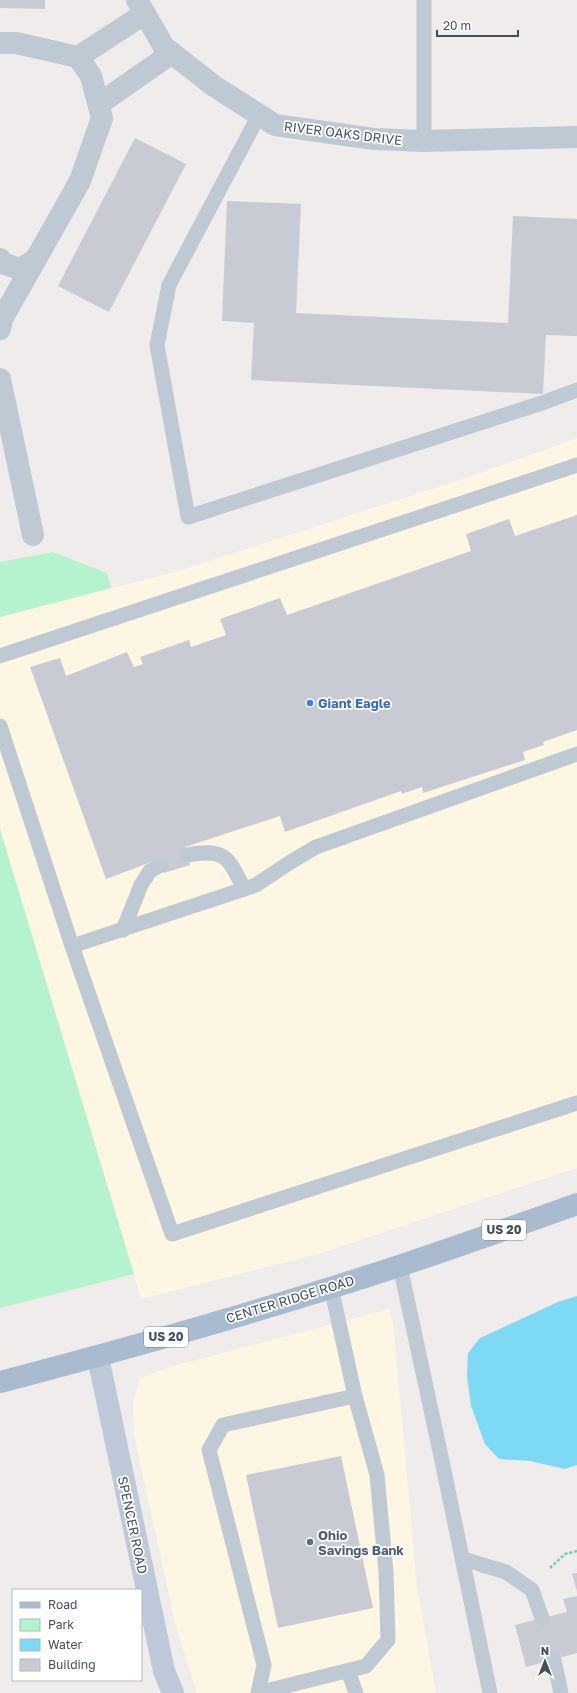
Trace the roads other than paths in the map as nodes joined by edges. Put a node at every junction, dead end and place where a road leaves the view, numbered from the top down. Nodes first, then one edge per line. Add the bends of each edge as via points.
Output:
1 (424, 0) edge
2 (141, 7) edge
3 (0, 43) edge
4 (172, 53) junction
5 (78, 57) junction
6 (98, 104) junction
7 (259, 115) junction
8 (577, 137) edge
9 (424, 141) junction
10 (0, 259) edge
11 (36, 259) junction
12 (0, 329) edge
13 (0, 379) edge
14 (577, 390) edge
15 (577, 465) edge
16 (33, 535) dead end
17 (0, 656) edge
18 (0, 726) edge
19 (577, 754) edge
20 (187, 855) dead end
21 (161, 865) dead end
22 (244, 890) junction
23 (123, 930) junction
24 (72, 946) junction
25 (577, 1103) edge
26 (577, 1204) edge
27 (400, 1266) junction
28 (331, 1287) junction
29 (98, 1357) junction
30 (0, 1382) edge
31 (355, 1396) junction
32 (463, 1559) junction
33 (542, 1618) dead end
34 (554, 1660) dead end
35 (348, 1671) junction
36 (173, 1693) edge
37 (258, 1693) edge
38 (356, 1693) edge
39 (490, 1693) edge
40 (561, 1693) edge

1 - 9 lane
2 - 4 street, RIVER OAKS DRIVE via 164,48
2 - 5 street
3 - 5 street via 16,43
4 - 6 street
4 - 7 street, RIVER OAKS DRIVE via 214,86
5 - 6 street via 91,76
6 - 11 street via 102,118 80,181
7 - 9 street, RIVER OAKS DRIVE via 275,125 374,139
7 - 14 lane via 169,285 157,346 188,517
8 - 9 street, RIVER OAKS DRIVE
10 - 11 street via 2,263 20,269
11 - 12 street via 2,319
13 - 16 street
15 - 17 lane
18 - 24 lane
19 - 22 lane via 316,847
20 - 22 lane via 210,852 224,856 230,862
21 - 23 lane via 150,871 141,885
22 - 23 lane
23 - 24 lane
24 - 25 lane via 172,1234
26 - 27 main road, CENTER RIDGE ROAD / US 20
27 - 28 main road, CENTER RIDGE ROAD / US 20
27 - 32 lane
28 - 29 main road, CENTER RIDGE ROAD / US 20
28 - 31 lane
29 - 30 main road, CENTER RIDGE ROAD / US 20
29 - 36 street, SPENCER ROAD via 164,1671
31 - 35 lane via 377,1475 386,1572 388,1640 366,1666
31 - 37 lane via 223,1425 209,1450 264,1665
32 - 33 lane via 506,1572 532,1590
32 - 39 lane
34 - 40 lane
35 - 37 lane
35 - 38 lane

